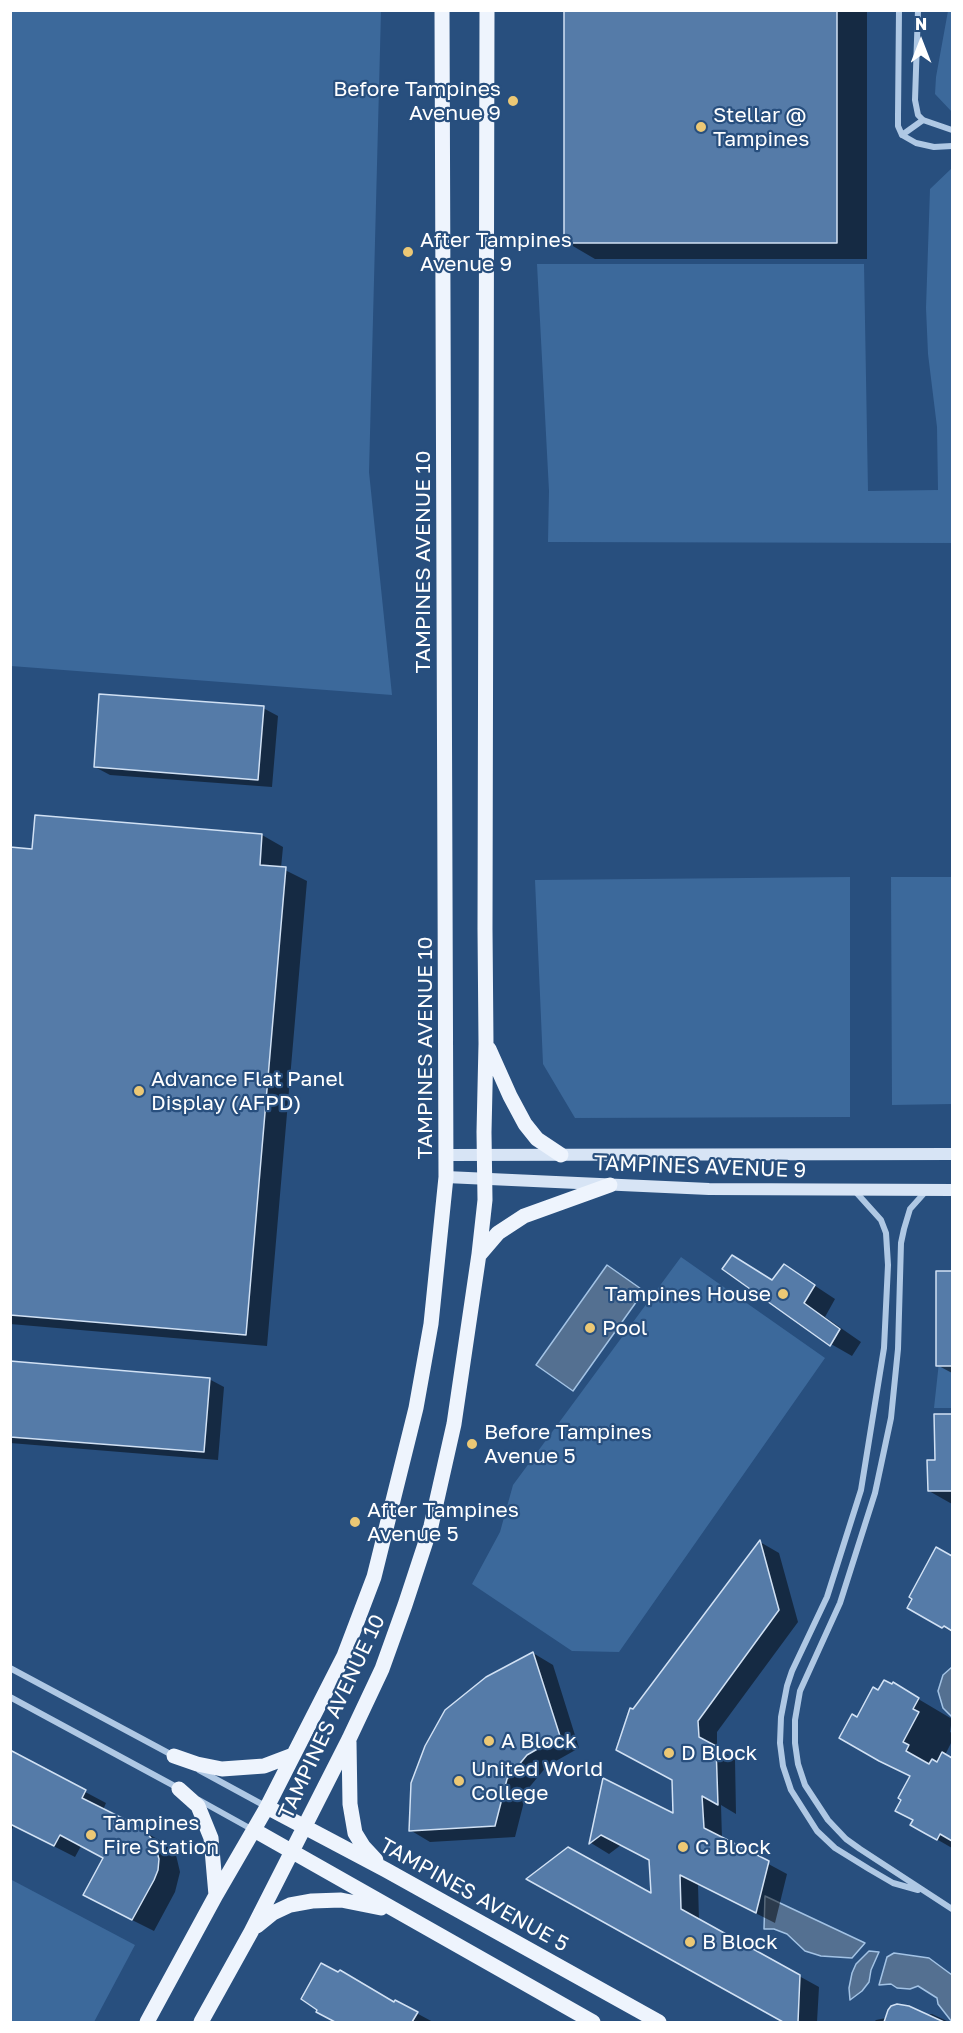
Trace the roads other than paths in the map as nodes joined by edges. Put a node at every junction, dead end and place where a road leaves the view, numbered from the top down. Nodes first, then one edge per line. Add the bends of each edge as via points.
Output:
1 (442, 10) edge
2 (487, 10) edge
3 (899, 10) edge
4 (918, 10) edge
5 (923, 120) junction
6 (952, 130) edge
7 (903, 135) junction
8 (952, 146) edge
9 (486, 1044) junction
10 (952, 1154) edge
11 (446, 1155) junction
12 (485, 1155) junction
13 (561, 1155) junction
14 (446, 1177) junction
15 (484, 1178) junction
16 (610, 1185) junction
17 (853, 1190) junction
18 (927, 1190) junction
19 (952, 1190) edge
20 (479, 1254) junction
21 (10, 1668) edge
22 (10, 1697) edge
23 (349, 1739) junction
24 (293, 1755) junction
25 (174, 1756) junction
26 (179, 1789) junction
27 (267, 1807) junction
28 (305, 1826) junction
29 (254, 1830) junction
30 (292, 1851) junction
31 (386, 1870) junction
32 (922, 1891) junction
33 (216, 1895) junction
34 (952, 1909) edge
35 (396, 1911) junction
36 (251, 1932) junction
37 (147, 2022) edge
38 (201, 2022) edge
39 (593, 2022) edge
40 (659, 2022) edge

1 - 11 main road, TAMPINES AVENUE 10
2 - 9 main road, TAMPINES AVENUE 10
3 - 7 street via 898,126
4 - 5 street via 915,100
5 - 6 street
5 - 7 street
7 - 8 street via 916,143
9 - 12 main road, TAMPINES AVENUE 10
9 - 13 main road via 525,1124 537,1139
10 - 13 main road, TAMPINES AVENUE 9
11 - 12 main road, TAMPINES AVENUE 9
11 - 14 main road, TAMPINES AVENUE 10
12 - 13 main road, TAMPINES AVENUE 9
12 - 15 main road, TAMPINES AVENUE 10
14 - 15 main road, TAMPINES AVENUE 9
14 - 24 main road, TAMPINES AVENUE 10 via 431,1324 416,1408 374,1577 344,1656
15 - 16 main road, TAMPINES AVENUE 9
15 - 20 main road, TAMPINES AVENUE 10
16 - 17 main road, TAMPINES AVENUE 9
16 - 20 main road via 524,1216 498,1233
17 - 18 main road, TAMPINES AVENUE 9
17 - 32 street via 881,1221 886,1233 884,1348 861,1490 827,1597 792,1671 782,1708 780,1743 791,1790 817,1831 868,1869 893,1883
18 - 19 main road, TAMPINES AVENUE 9
18 - 32 street via 910,1209 901,1243 898,1349 891,1418 875,1493 840,1603 800,1691 795,1720 797,1753 805,1785 828,1820 846,1839
20 - 23 main road, TAMPINES AVENUE 10 via 454,1424 431,1526 382,1669
21 - 25 street
22 - 26 street
23 - 28 main road, TAMPINES AVENUE 10
23 - 31 main road via 350,1804 355,1833
24 - 25 main road via 264,1766 222,1769
24 - 27 main road, TAMPINES AVENUE 10
25 - 27 street
26 - 29 street
26 - 33 main road via 198,1806 211,1838
27 - 28 main road, TAMPINES AVENUE 5
27 - 29 main road, TAMPINES AVENUE 10
28 - 30 main road, TAMPINES AVENUE 10
28 - 31 main road, TAMPINES AVENUE 5
29 - 30 main road
29 - 33 main road, TAMPINES AVENUE 10
30 - 35 main road
30 - 36 main road, TAMPINES AVENUE 10
31 - 40 main road, TAMPINES AVENUE 5
32 - 34 street
33 - 37 main road, TAMPINES AVENUE 10
35 - 36 main road via 341,1900 312,1901 273,1913
35 - 39 main road
36 - 38 main road, TAMPINES AVENUE 10

